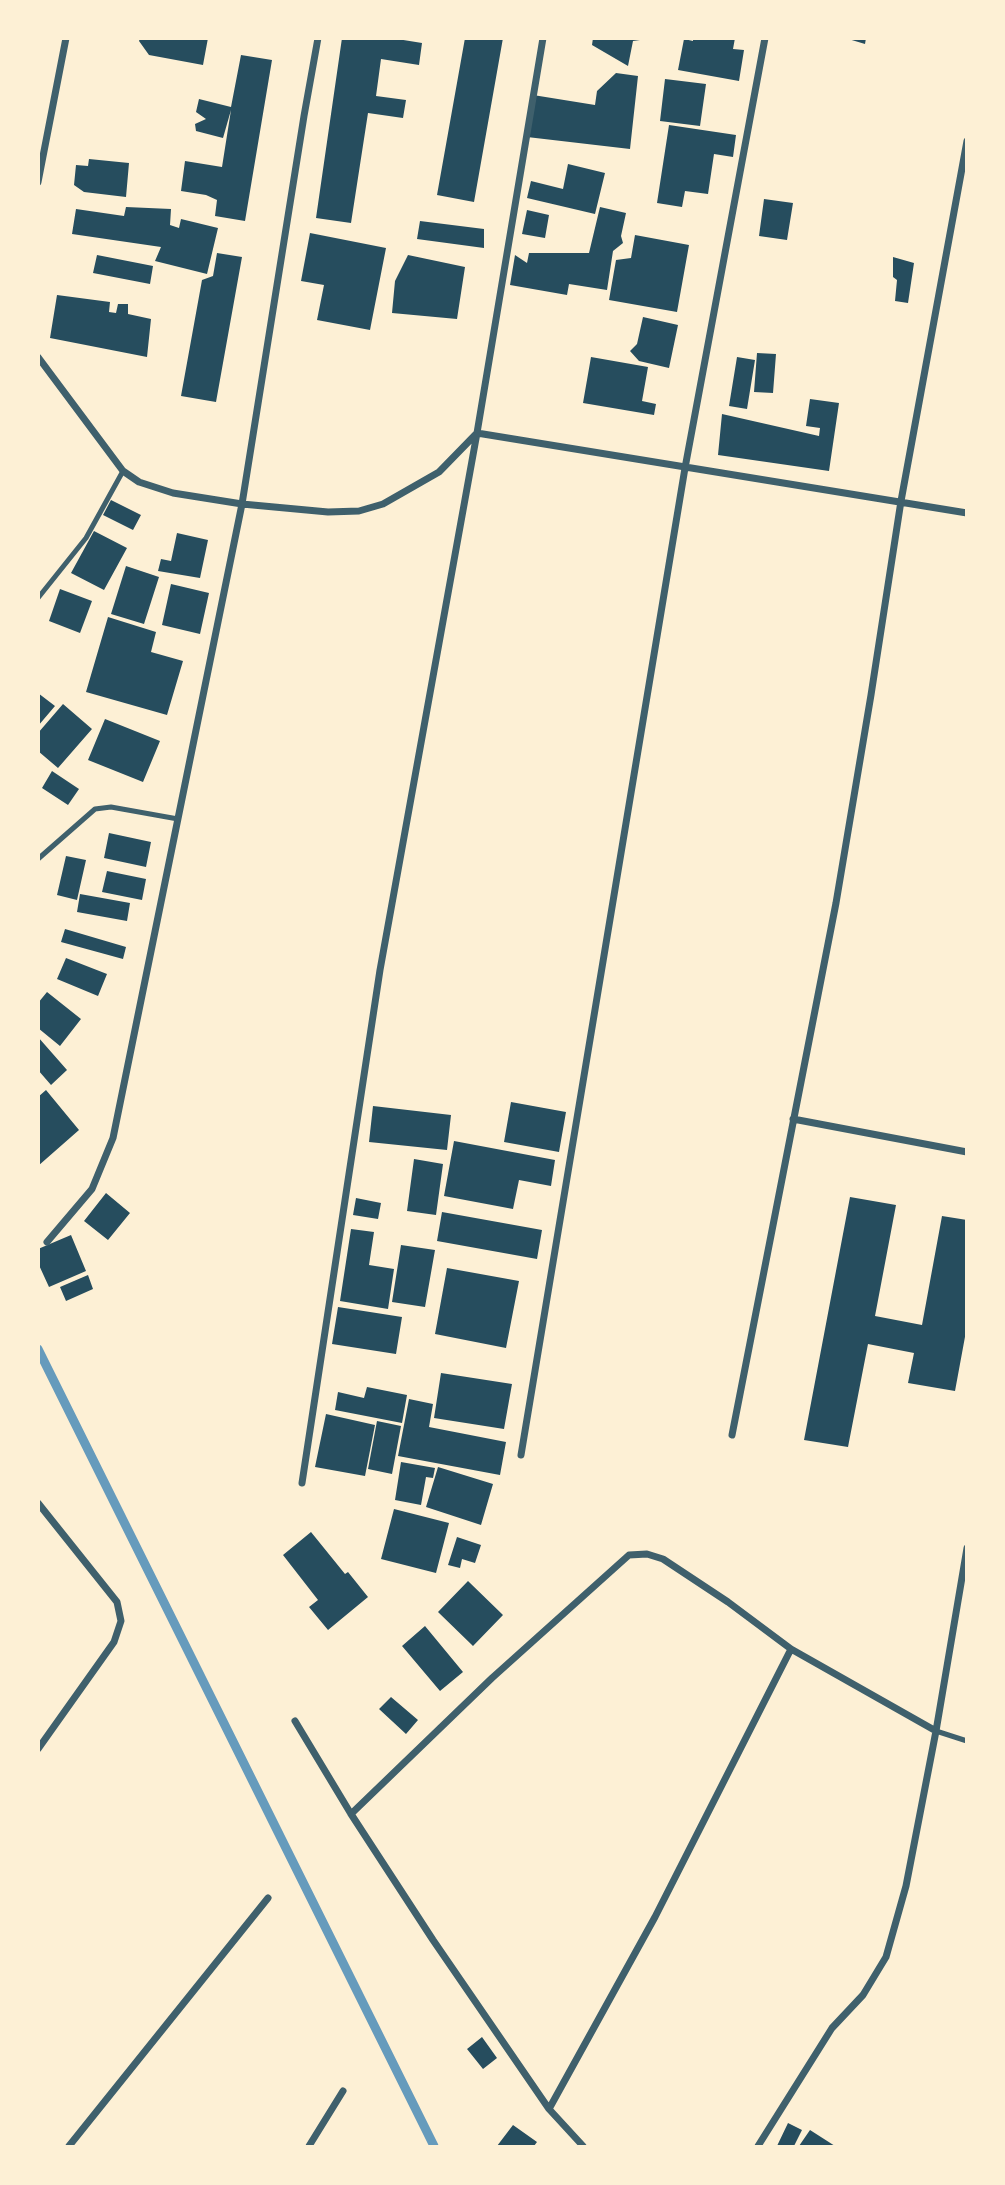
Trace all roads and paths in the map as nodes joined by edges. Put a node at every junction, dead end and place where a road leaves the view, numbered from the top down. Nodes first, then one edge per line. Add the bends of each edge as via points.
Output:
1 (66, 38) edge
2 (318, 38) edge
3 (543, 38) edge
4 (765, 38) edge
5 (967, 141) edge
6 (38, 183) edge
7 (38, 357) edge
8 (478, 433) junction
9 (685, 468) junction
10 (123, 471) junction
11 (901, 501) junction
12 (242, 504) junction
13 (967, 513) edge
14 (38, 598) edge
15 (178, 819) junction
16 (38, 859) edge
17 (793, 1119) junction
18 (967, 1152) edge
19 (47, 1242) dead end
20 (732, 1435) dead end
21 (521, 1454) dead end
22 (302, 1483) dead end
23 (38, 1503) edge
24 (967, 1548) edge
25 (791, 1649) junction
26 (295, 1721) dead end
27 (936, 1731) junction
28 (967, 1741) edge
29 (38, 1749) edge
30 (351, 1814) junction
31 (268, 1898) dead end
32 (343, 2091) dead end
33 (549, 2109) junction
34 (69, 2147) edge
35 (309, 2147) edge
36 (583, 2147) edge
37 (758, 2147) edge

1 - 6 street
2 - 12 street
3 - 8 street
4 - 9 street
5 - 11 street
7 - 10 street
8 - 9 street
8 - 12 street via 439,472 383,504 328,512
8 - 22 street via 380,970
9 - 11 street
9 - 21 street
10 - 12 street via 139,482 173,493
10 - 14 lane via 86,538
11 - 13 street
11 - 17 street via 836,903
12 - 15 street
15 - 16 lane via 111,807 95,810
15 - 19 street via 113,1138 92,1189
17 - 18 street
17 - 20 street
23 - 29 street via 117,1602 121,1621 114,1642
24 - 27 street
25 - 27 street
25 - 30 street via 663,1559 629,1555
25 - 33 street via 655,1917
26 - 30 street
27 - 28 lane
27 - 37 street via 906,1886 886,1957 863,1995 832,2028
30 - 33 street
31 - 34 street
32 - 35 street
33 - 36 street

